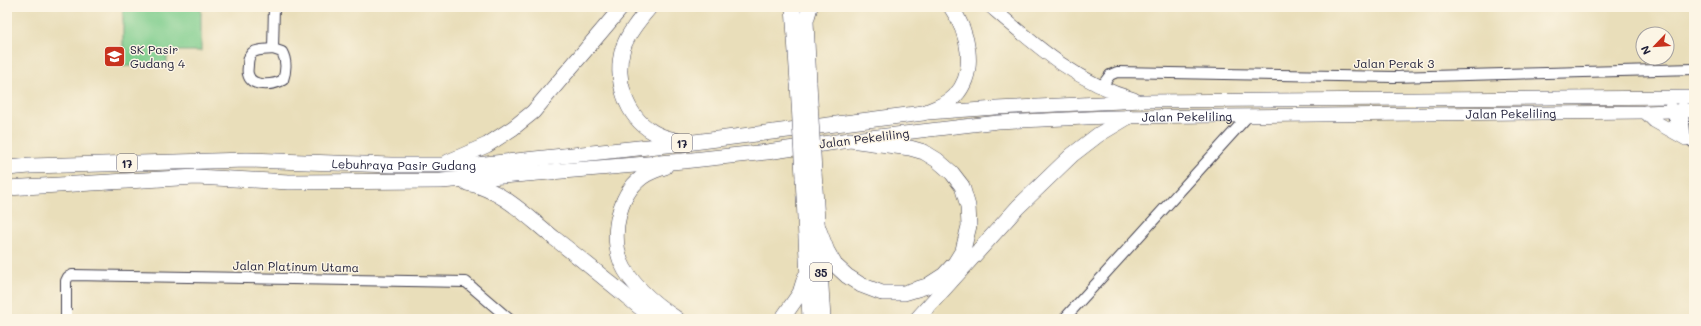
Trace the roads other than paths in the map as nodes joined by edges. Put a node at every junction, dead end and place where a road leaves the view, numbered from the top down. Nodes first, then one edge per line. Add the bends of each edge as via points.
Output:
1 (274, 7) edge
2 (622, 7) edge
3 (650, 7) edge
4 (793, 7) edge
5 (951, 7) edge
6 (991, 7) edge
7 (807, 12) edge
8 (273, 50) dead end
9 (1694, 69) edge
10 (804, 83) junction
11 (1101, 87) junction
12 (1681, 97) edge
13 (1143, 101) junction
14 (1682, 111) edge
15 (1645, 112) junction
16 (923, 113) junction
17 (1249, 115) junction
18 (1128, 117) junction
19 (850, 140) junction
20 (1690, 141) edge
21 (686, 143) junction
22 (683, 161) junction
23 (441, 164) junction
24 (7, 168) edge
25 (809, 174) junction
26 (441, 181) junction
27 (7, 188) edge
28 (817, 225) junction
29 (807, 259) junction
30 (66, 319) edge
31 (509, 319) edge
32 (654, 319) edge
33 (676, 319) edge
34 (782, 319) edge
35 (810, 319) edge
36 (823, 319) edge
37 (917, 319) edge
38 (1064, 319) edge

1 - 8 street
2 - 23 highway via 533,112 487,145
3 - 21 highway via 634,28 624,48 620,66 621,86 634,114 646,127 654,133
4 - 10 highway
5 - 16 highway, Lebuhraya Pasir Gudang via 967,40 965,76 952,98
6 - 11 main road via 1046,54
7 - 10 highway
9 - 11 street, Jalan Perak 3 via 1394,77 1117,72 1110,75
10 - 25 highway, bridge
11 - 13 main road
12 - 13 main road, Jalan Pekeliling
12 - 14 street
13 - 16 main road, Jalan Pekeliling
14 - 15 main road, Jalan Pekeliling
14 - 20 street
15 - 17 main road, Jalan Pekeliling
15 - 20 main road via 1654,121
16 - 21 highway, Lebuhraya Pasir Gudang / 17
17 - 18 main road, Jalan Pekeliling
17 - 38 street
18 - 19 main road, Jalan Pekeliling / 17 via 998,122
18 - 37 highway via 1072,155 1018,207
19 - 22 highway, Jalan Pekeliling / 17
19 - 28 highway via 924,152 952,173 962,186 968,206 969,226 962,250 944,275 927,286 904,293 882,293 860,285 839,268 827,251
21 - 23 highway, Lebuhraya Pasir Gudang / 17 via 476,165
22 - 26 highway, Lebuhraya Pasir Gudang / 17
22 - 33 highway via 655,171 640,180 628,194 616,225 617,245 622,262 632,280
23 - 24 highway, Lebuhraya Pasir Gudang / 17 via 391,165 247,160
25 - 28 highway
25 - 29 highway
26 - 27 highway, Lebuhraya Pasir Gudang / 17 via 289,182 196,177
26 - 32 highway via 483,186 500,196
28 - 36 highway, 35
29 - 34 highway via 800,293
29 - 35 highway, 35
30 - 31 street, Jalan Platinum Utama via 66,281 72,275 466,282

